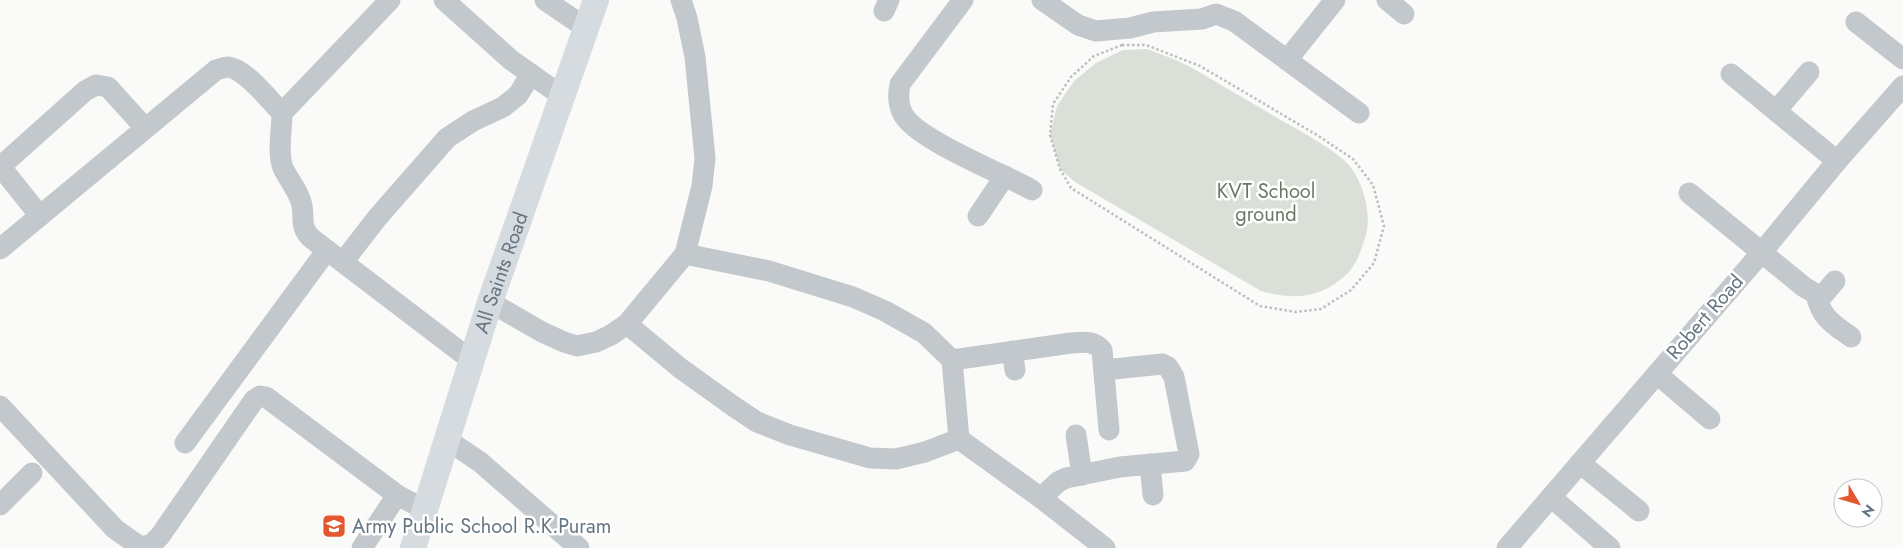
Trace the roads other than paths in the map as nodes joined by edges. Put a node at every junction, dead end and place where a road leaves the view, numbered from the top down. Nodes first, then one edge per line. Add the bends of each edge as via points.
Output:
1 (390, 0) edge
2 (444, 0) edge
3 (545, 0) edge
4 (596, 0) edge
5 (681, 0) edge
6 (963, 0) edge
7 (1042, 0) edge
8 (1336, 0) edge
9 (1387, 0) edge
10 (1404, 14) dead end
11 (1856, 22) dead end
12 (586, 28) junction
13 (1903, 59) edge
14 (1287, 60) junction
15 (1809, 72) dead end
16 (531, 74) junction
17 (1731, 74) dead end
18 (1903, 86) edge
19 (562, 96) junction
20 (1776, 110) junction
21 (282, 113) junction
22 (1359, 113) dead end
23 (145, 128) junction
24 (1837, 161) junction
25 (0, 166) edge
26 (1005, 176) junction
27 (1032, 190) dead end
28 (1689, 193) dead end
29 (40, 216) junction
30 (978, 216) dead end
31 (0, 248) edge
32 (1762, 252) junction
33 (685, 254) junction
34 (335, 256) junction
35 (1835, 281) dead end
36 (1816, 294) junction
37 (490, 302) junction
38 (627, 324) junction
39 (1851, 338) dead end
40 (471, 360) junction
41 (952, 360) junction
42 (1104, 370) junction
43 (1656, 374) junction
44 (0, 406) edge
45 (1710, 418) dead end
46 (1109, 430) dead end
47 (1076, 435) dead end
48 (446, 439) junction
49 (959, 439) junction
50 (185, 443) dead end
51 (1580, 463) junction
52 (1150, 464) junction
53 (32, 473) dead end
54 (1082, 475) junction
55 (397, 495) junction
56 (1153, 495) dead end
57 (1551, 497) junction
58 (1041, 498) junction
59 (0, 505) edge
60 (424, 509) junction
61 (1639, 511) dead end
62 (362, 548) edge
63 (413, 548) edge
64 (580, 548) edge
65 (1105, 548) edge
66 (1507, 548) edge
67 (1610, 548) edge

1 - 21 street
2 - 16 street
3 - 12 street
4 - 12 main road, All Saints Road
5 - 33 street via 688,18 695,57 705,158 702,186
6 - 26 street via 904,78 898,95 903,114 922,133
7 - 14 street via 1078,26 1096,31 1153,22 1202,19 1216,14 1234,22
8 - 14 street
9 - 10 street
11 - 13 street
12 - 19 main road, All Saints Road
14 - 22 street
15 - 20 street
16 - 19 street
16 - 34 street via 518,95 503,107 472,121 447,138 377,218
17 - 20 street
18 - 24 street, Robert Road
19 - 37 main road, All Saints Road
20 - 24 street
21 - 23 street via 249,79 227,67 216,70
21 - 34 street via 283,167 302,202 302,224 305,232
23 - 25 street via 108,87 96,85 85,91
23 - 29 street
24 - 32 street, Robert Road
25 - 29 street
26 - 27 street
26 - 30 street
28 - 32 street
29 - 31 street
32 - 36 street
32 - 43 street, Robert Road
33 - 38 street
33 - 41 street via 769,271 853,297 924,333
34 - 40 street
34 - 50 street
35 - 36 street via 1824,294
36 - 39 street via 1823,314
37 - 38 street via 542,332 577,346 596,342
37 - 40 main road, All Saints Road
38 - 49 street via 733,406 757,422 790,435 870,458 887,459 925,452
40 - 48 main road, All Saints Road
41 - 42 street via 1014,361 1089,342 1098,344 1102,350
41 - 49 street
42 - 46 street
42 - 52 street via 1162,364 1171,371 1190,454 1184,461
43 - 45 street
43 - 51 street, Robert Road
44 - 55 street via 115,529 139,546 152,544 160,536 254,400 260,396 266,397
47 - 54 street
48 - 60 main road, All Saints Road
48 - 64 street via 480,462
49 - 58 street
51 - 57 street, Robert Road
51 - 61 street
52 - 54 street
52 - 56 street
53 - 59 street
54 - 58 street via 1058,482
55 - 60 street
55 - 62 street
57 - 66 street, Robert Road
57 - 67 street
58 - 65 street
60 - 63 main road, All Saints Road

